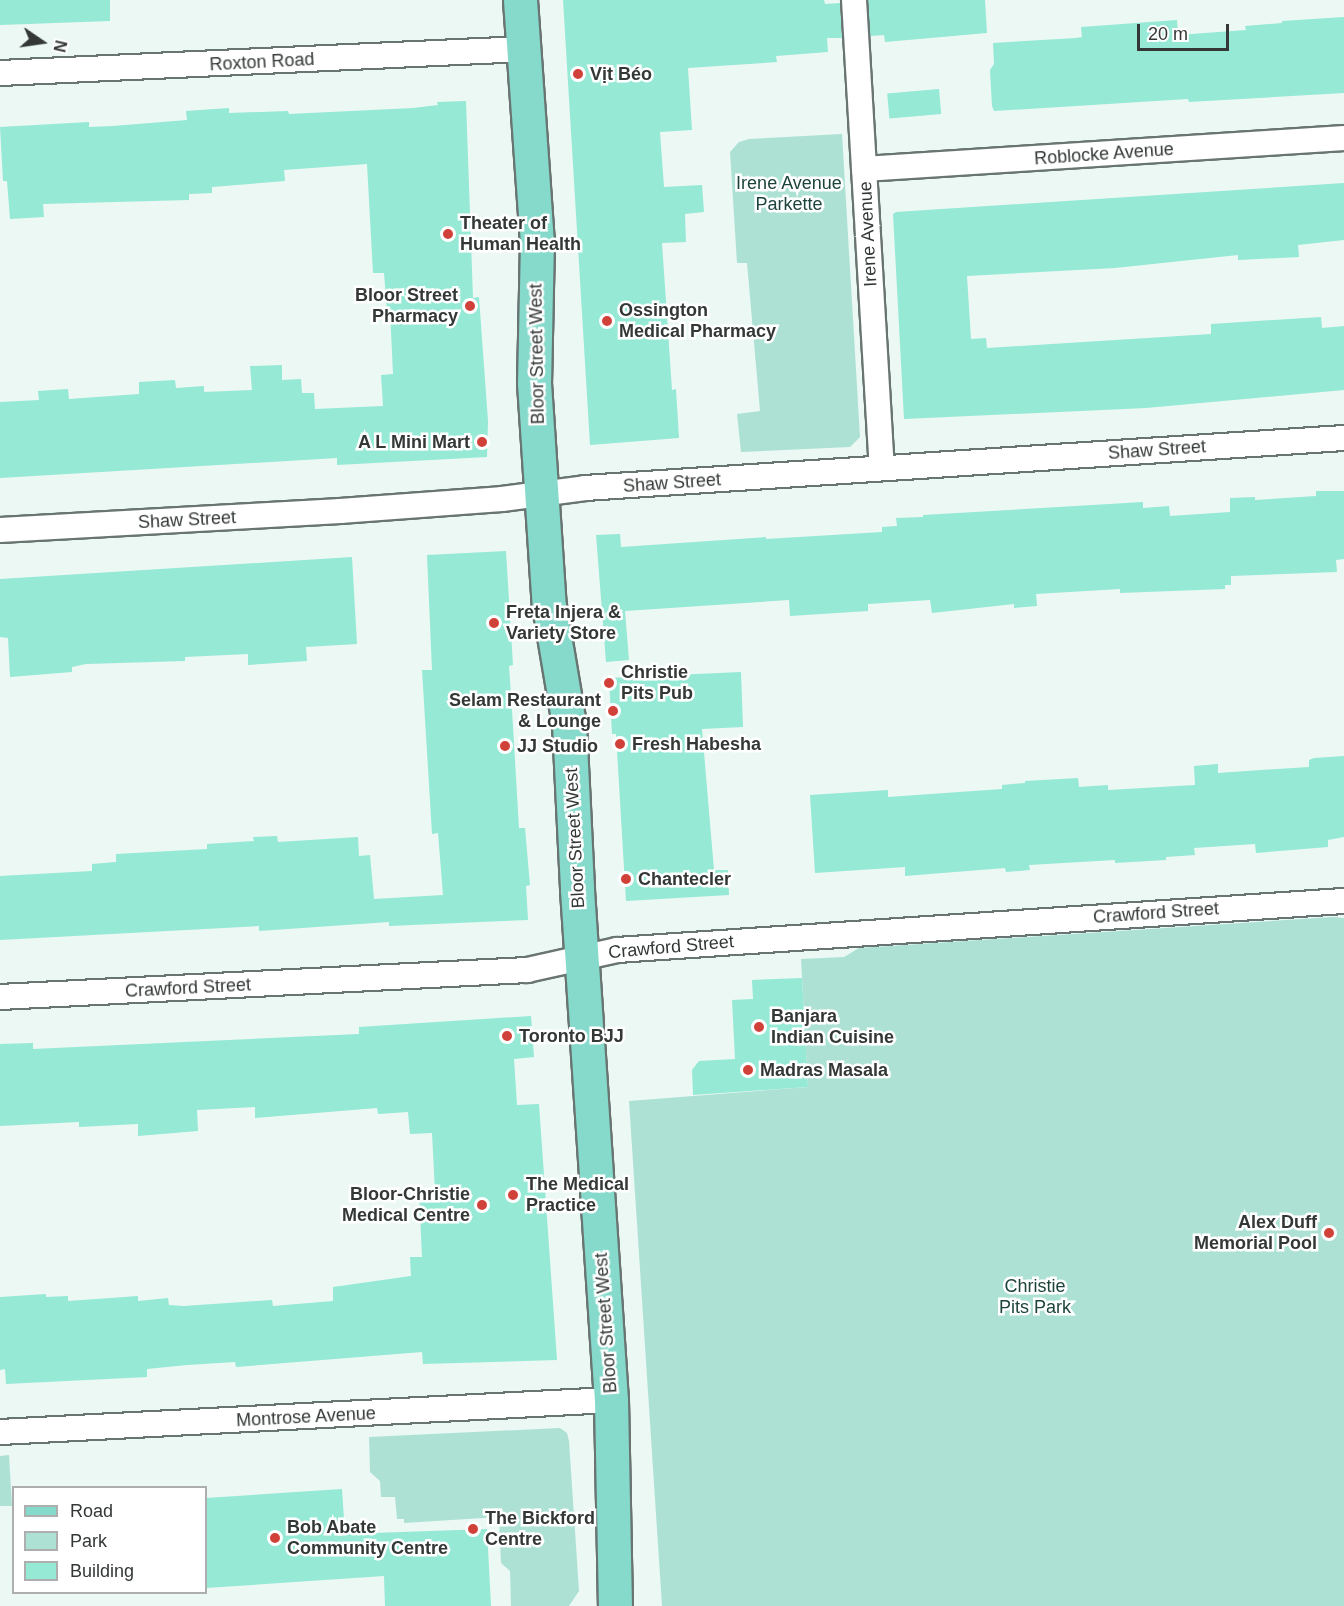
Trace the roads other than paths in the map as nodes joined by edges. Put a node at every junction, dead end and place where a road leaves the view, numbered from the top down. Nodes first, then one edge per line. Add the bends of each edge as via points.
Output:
1 (520, 0) edge
2 (854, 0) edge
3 (524, 50) junction
4 (0, 74) edge
5 (1344, 138) edge
6 (864, 170) junction
7 (1344, 438) edge
8 (882, 467) junction
9 (542, 494) junction
10 (0, 530) edge
11 (1344, 901) edge
12 (582, 957) junction
13 (0, 997) edge
14 (611, 1400) junction
15 (0, 1432) edge
16 (615, 1606) edge

1 - 3 main road, Bloor Street West
2 - 6 street, Irene Avenue
3 - 4 street, Roxton Road
3 - 9 main road, Bloor Street West via 537,241 534,383
5 - 6 street, Roblocke Avenue
6 - 8 street, Irene Avenue
7 - 8 street, Shaw Street
8 - 9 street, Shaw Street
9 - 10 street, Shaw Street via 340,511
9 - 12 main road, Bloor Street West via 549,606 569,724
11 - 12 street, Crawford Street via 688,944
12 - 13 street, Crawford Street via 527,970
12 - 14 main road, Bloor Street West
14 - 15 street, Montrose Avenue
14 - 16 main road, Bloor Street West

